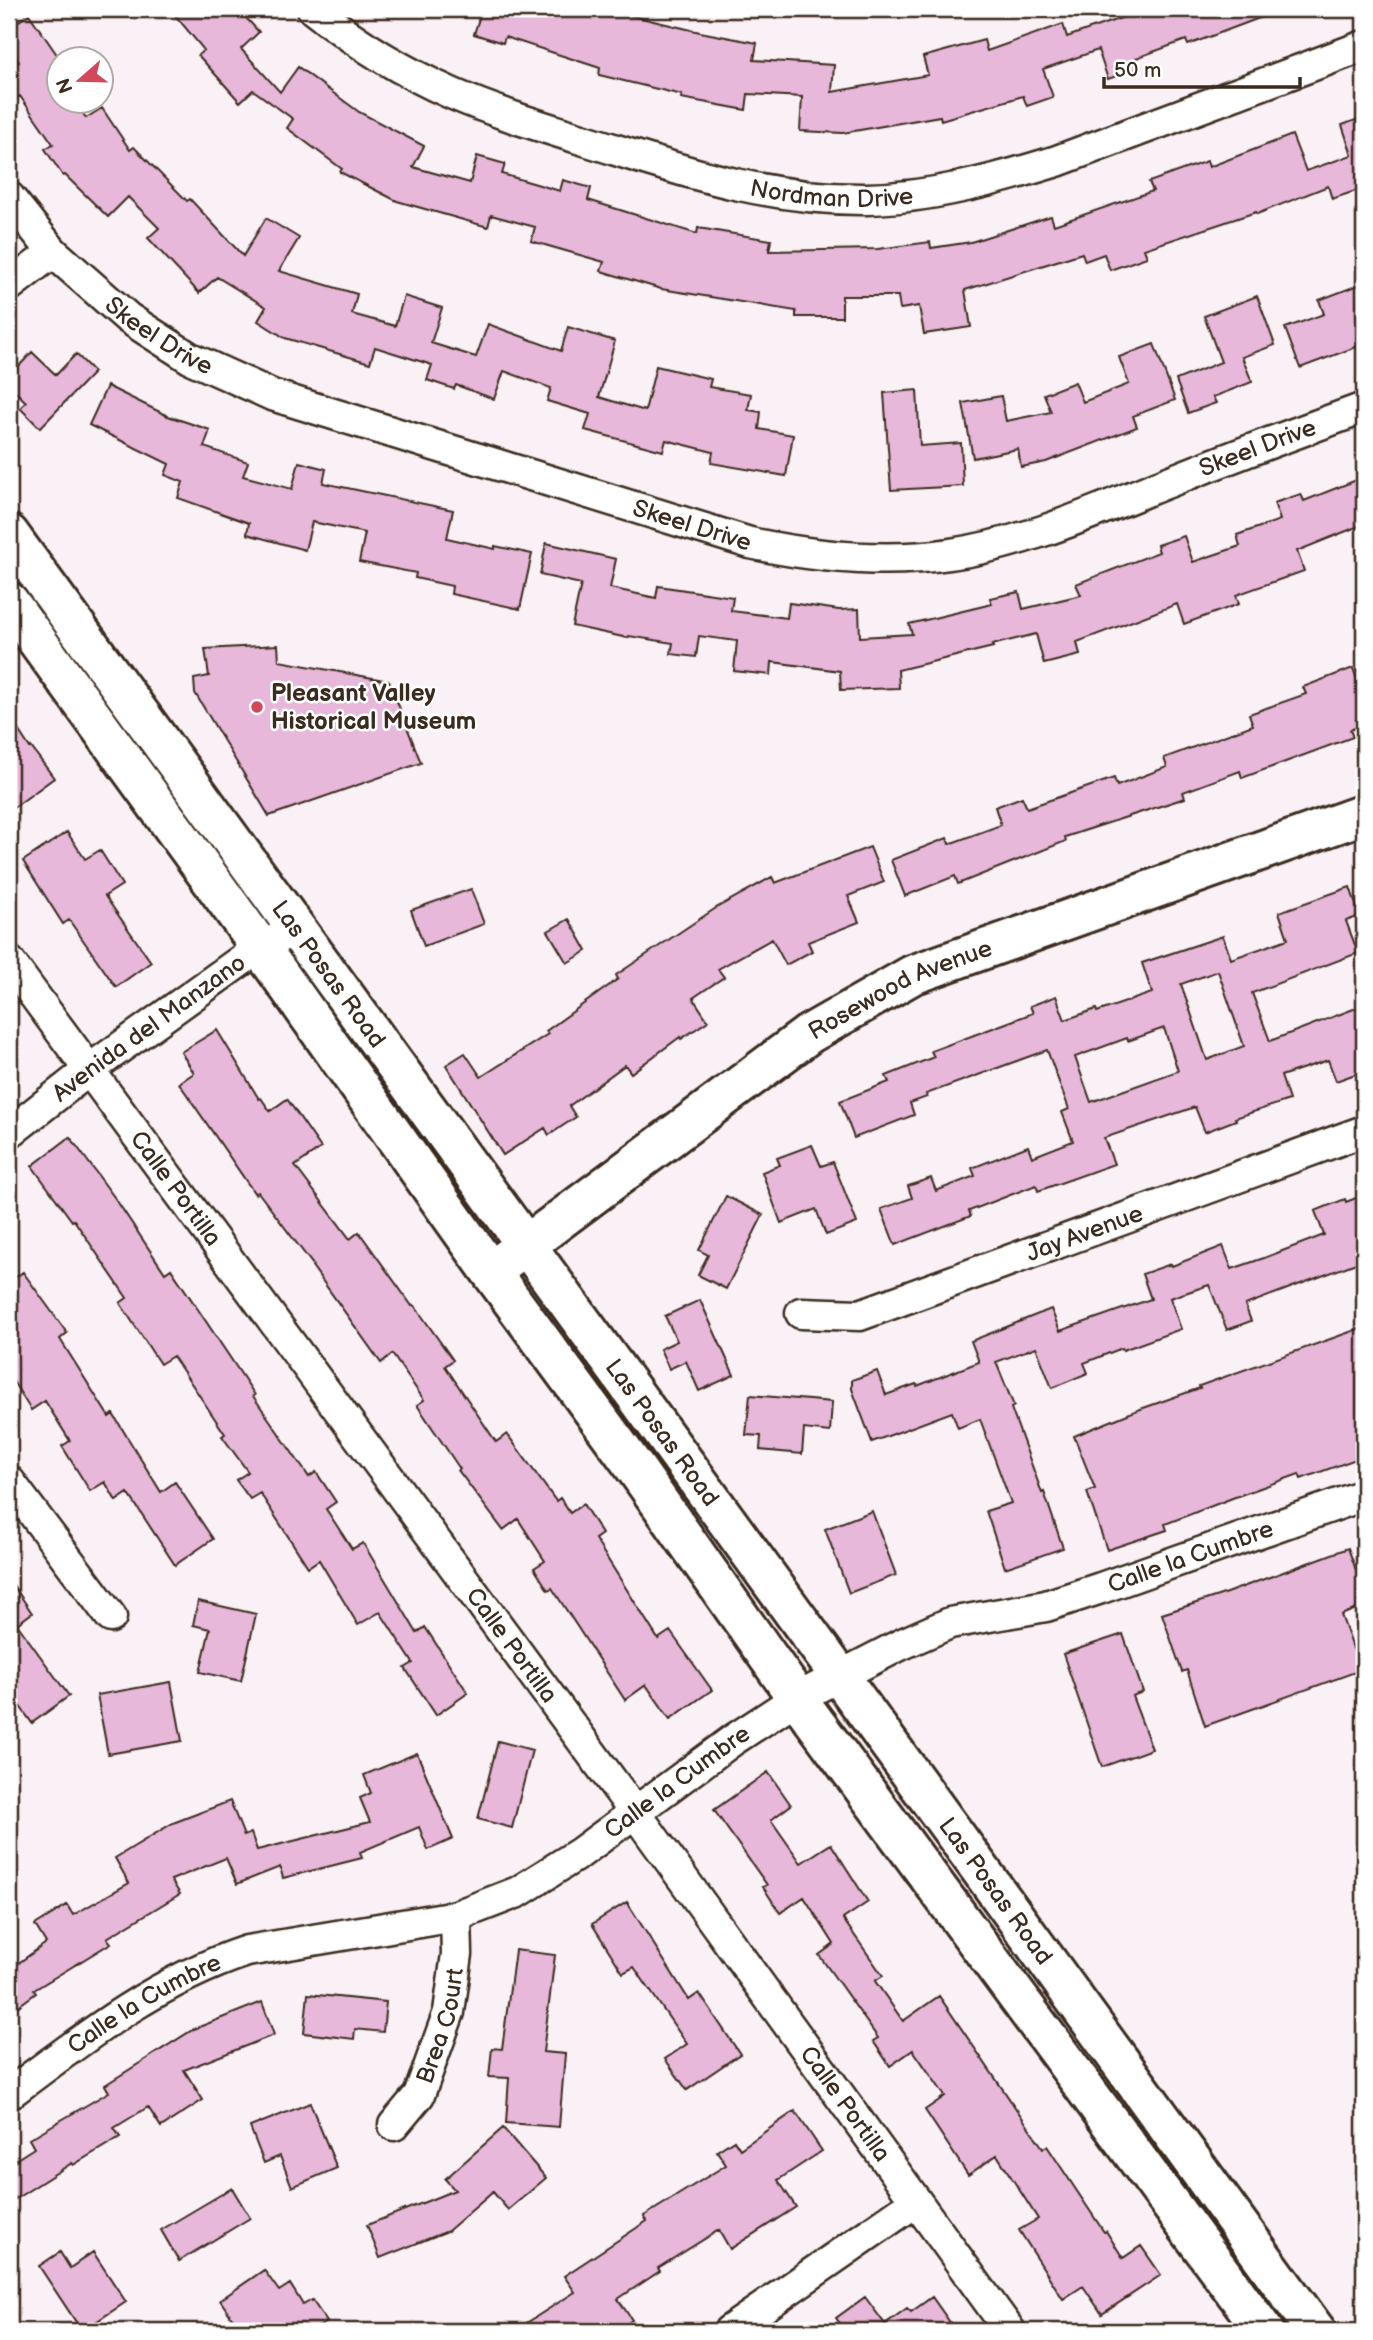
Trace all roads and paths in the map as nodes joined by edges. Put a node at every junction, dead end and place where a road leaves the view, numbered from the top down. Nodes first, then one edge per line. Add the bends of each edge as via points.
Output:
1 (313, 9) edge
2 (1364, 46) edge
3 (9, 197) edge
4 (53, 252) junction
5 (9, 286) edge
6 (1364, 408) edge
7 (9, 534) edge
8 (9, 602) edge
9 (1364, 815) edge
10 (295, 930) junction
11 (260, 947) junction
12 (9, 961) edge
13 (89, 1070) junction
14 (1364, 1131) edge
15 (9, 1133) edge
16 (526, 1244) junction
17 (491, 1272) junction
18 (801, 1313) dead end
19 (9, 1481) edge
20 (1364, 1495) edge
21 (111, 1617) dead end
22 (838, 1675) junction
23 (797, 1698) junction
24 (634, 1811) junction
25 (456, 1916) junction
26 (9, 2094) edge
27 (394, 2125) dead end
28 (915, 2202) junction
29 (729, 2331) edge
30 (1010, 2331) edge
31 (1264, 2331) edge
32 (1316, 2331) edge

1 - 2 street, Nordman Drive via 393,63 453,94 661,164 772,193 820,198 922,195 1020,172
3 - 4 street, Skeel Drive
4 - 5 street
4 - 6 street, Skeel Drive via 128,318 190,358 272,395 750,543 843,559 950,554 1002,544
7 - 10 main road, Las Posas Road
8 - 11 main road, Las Posas Road
9 - 16 main road, Rosewood Avenue via 912,975 809,1034
10 - 11 street, Avenida del Manzano
10 - 16 main road, Las Posas Road
11 - 13 street, Avenida del Manzano
11 - 17 main road, Las Posas Road
12 - 13 street, Calle Portilla
13 - 15 street, Avenida del Manzano
13 - 24 street, Calle Portilla
14 - 18 street, Jay Avenue via 860,1315
16 - 17 main road, Rosewood Avenue
16 - 22 main road, Las Posas Road
17 - 23 main road, Las Posas Road
19 - 21 street
20 - 22 street, Calle la Cumbre via 1046,1606 950,1623
22 - 23 street, Calle la Cumbre
22 - 32 main road, Las Posas Road
23 - 24 street, Calle la Cumbre
23 - 31 main road, Las Posas Road
24 - 25 street, Calle la Cumbre via 580,1853 518,1892
24 - 28 street, Calle Portilla
25 - 26 street, Calle la Cumbre via 247,1951 215,1961 125,2011
25 - 27 street, Brea Court via 457,1954 449,2012 419,2095
28 - 29 street
28 - 30 street, Calle Portilla

